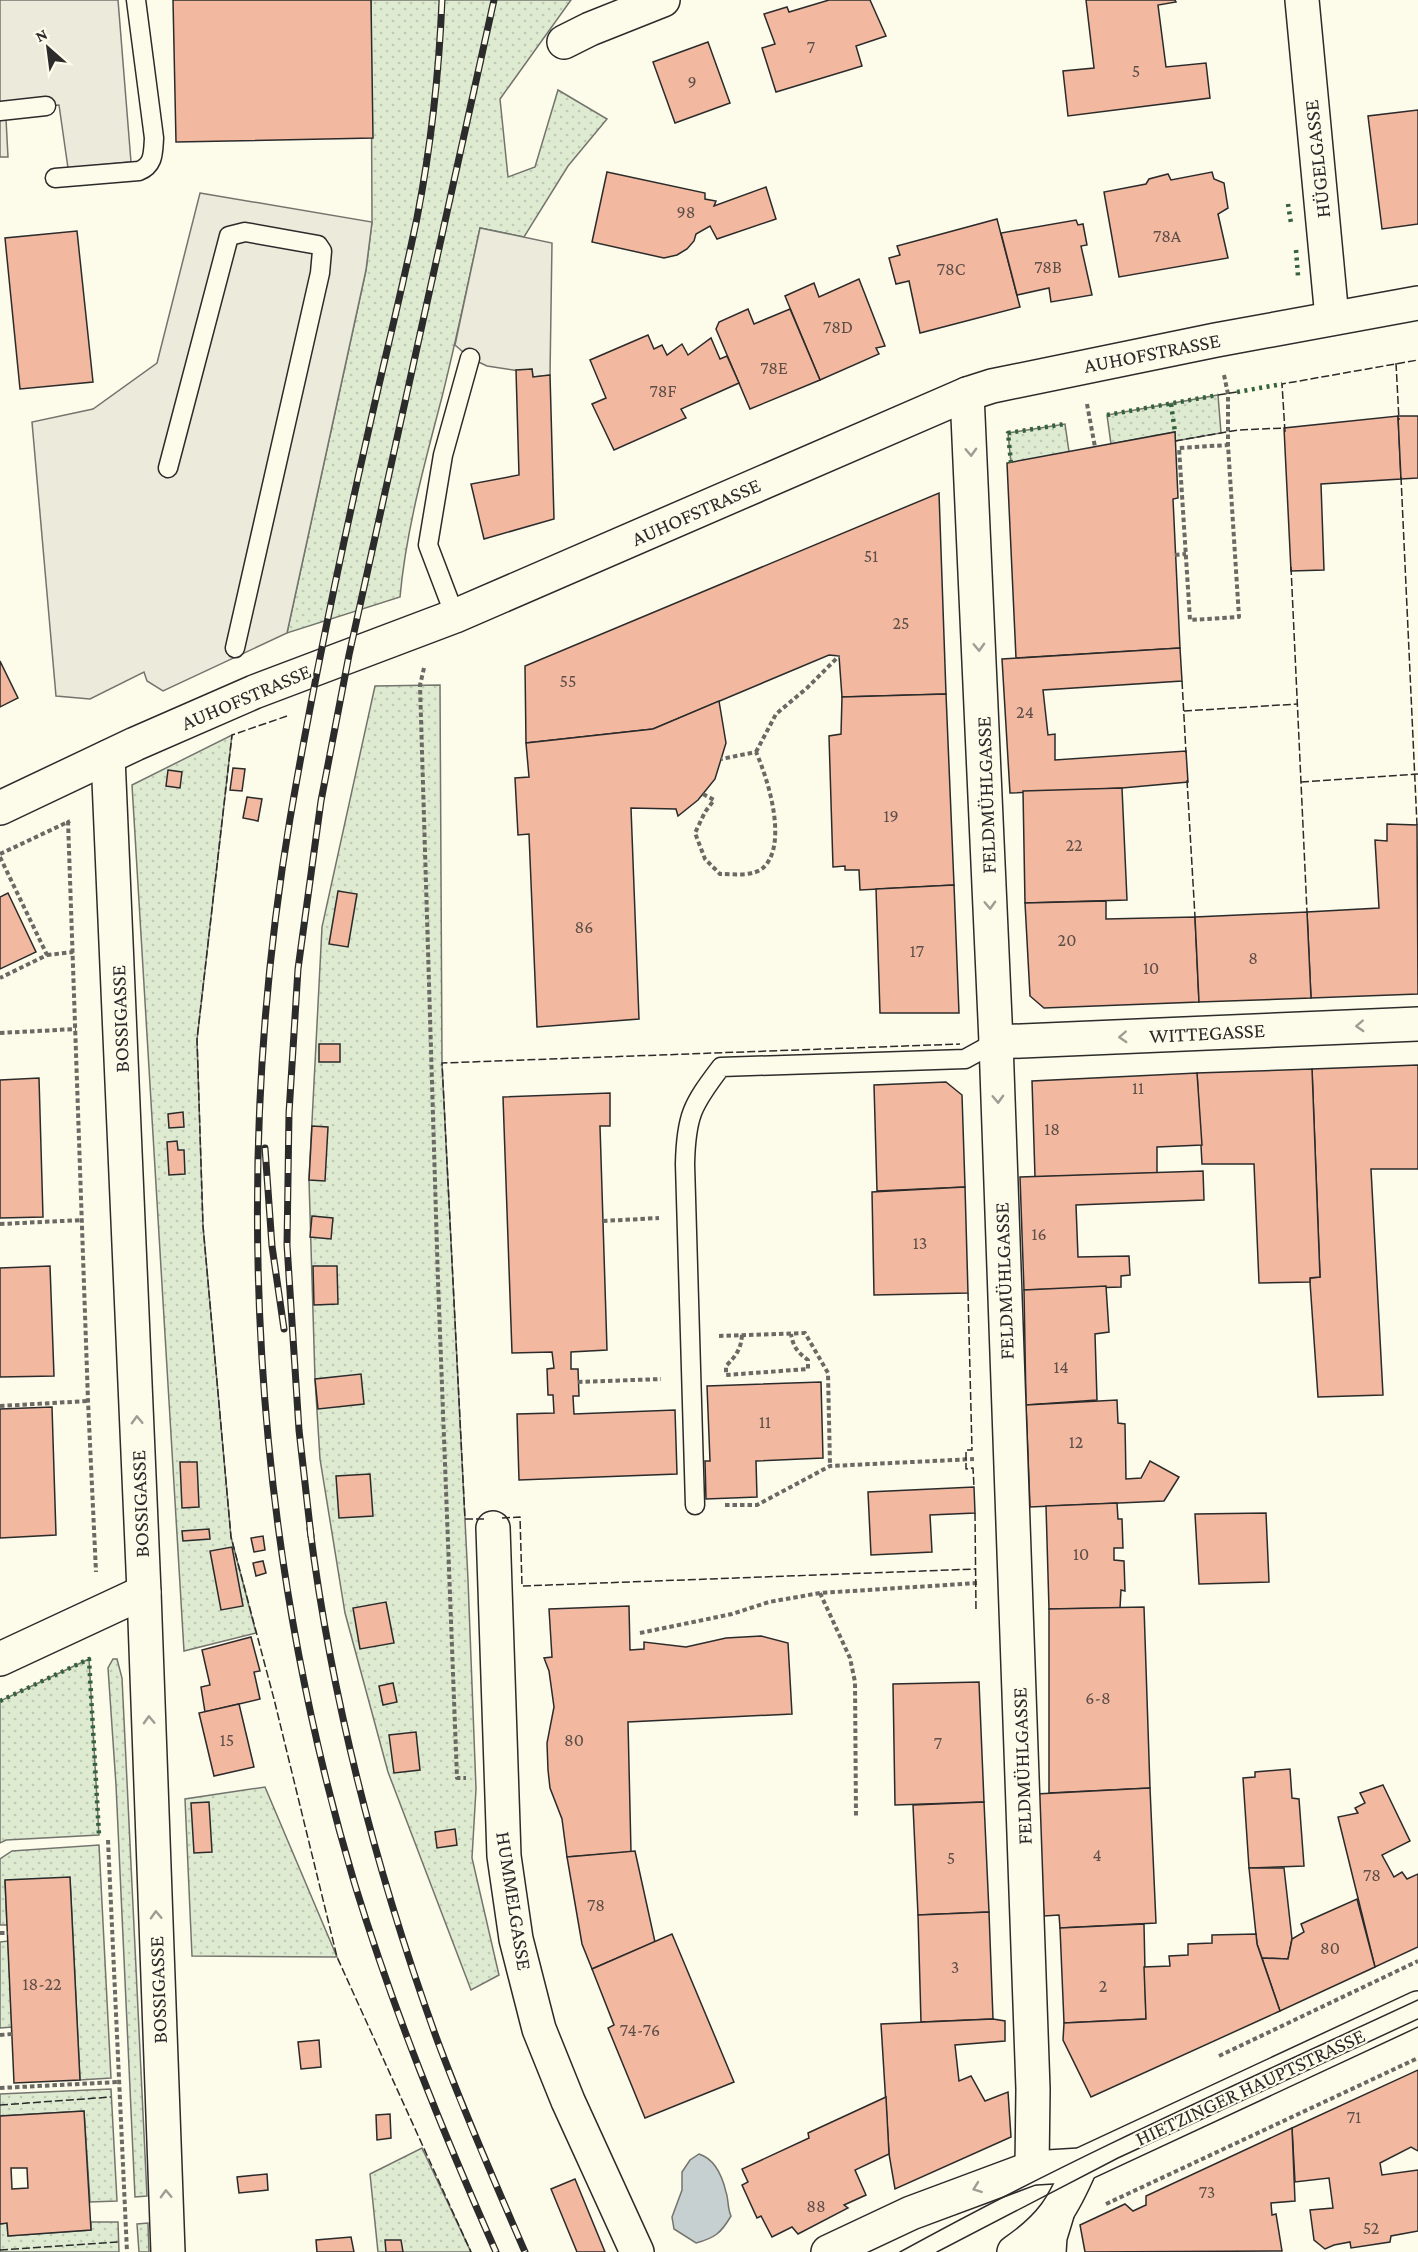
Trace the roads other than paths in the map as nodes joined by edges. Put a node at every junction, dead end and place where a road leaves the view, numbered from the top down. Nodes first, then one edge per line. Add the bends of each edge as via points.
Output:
1 (136, 0) edge
2 (663, 0) edge
3 (1302, 0) edge
4 (564, 42) dead end
5 (46, 106) dead end
6 (0, 111) edge
7 (55, 178) dead end
8 (1418, 303) edge
9 (1332, 318) junction
10 (470, 358) dead end
11 (967, 394) junction
12 (168, 468) dead end
13 (445, 620) junction
14 (235, 648) dead end
15 (108, 757) junction
16 (0, 808) edge
17 (1418, 1024) edge
18 (996, 1042) junction
19 (695, 1505) road end
20 (493, 1528) dead end
21 (144, 1592) junction
22 (0, 1659) edge
23 (1418, 2008) edge
24 (1081, 2165) junction
25 (1032, 2168) junction
26 (1057, 2214) junction
27 (168, 2252) edge
28 (637, 2252) edge
29 (828, 2252) edge
30 (1014, 2252) edge
31 (1049, 2252) edge

1 - 7 lane via 154,138 152,159 139,171
2 - 4 street
3 - 9 street, HÜGELGASSE
5 - 6 lane
8 - 9 street, AUHOFSTRASSE
9 - 11 street, AUHOFSTRASSE
10 - 13 lane via 443,455 428,546
11 - 13 street, AUHOFSTRASSE
11 -> 18 street, FELDMÜHLGASSE
12 - 14 lane via 229,237 245,232 318,245 322,251 320,273
13 - 15 street, AUHOFSTRASSE via 254,692
15 - 16 street, AUHOFSTRASSE
21 -> 15 street, BOSSIGASSE
17 -> 18 street, WITTEGASSE
18 - 19 lane via 965,1059 721,1067 701,1093 689,1118 685,1164
18 -> 25 street, FELDMÜHLGASSE via 1033,2089
20 - 28 street, HUMMELGASSE via 504,1856 516,1939 539,2029
21 - 22 street
27 -> 21 street, BOSSIGASSE
23 - 24 street, HIETZINGER HAUPTSTRASSE
24 - 25 street, HIETZINGER HAUPTSTRASSE
24 - 26 street
25 -> 29 street, HIETZINGER HAUPTSTRASSE via 911,2213
26 - 30 street
26 - 31 street

